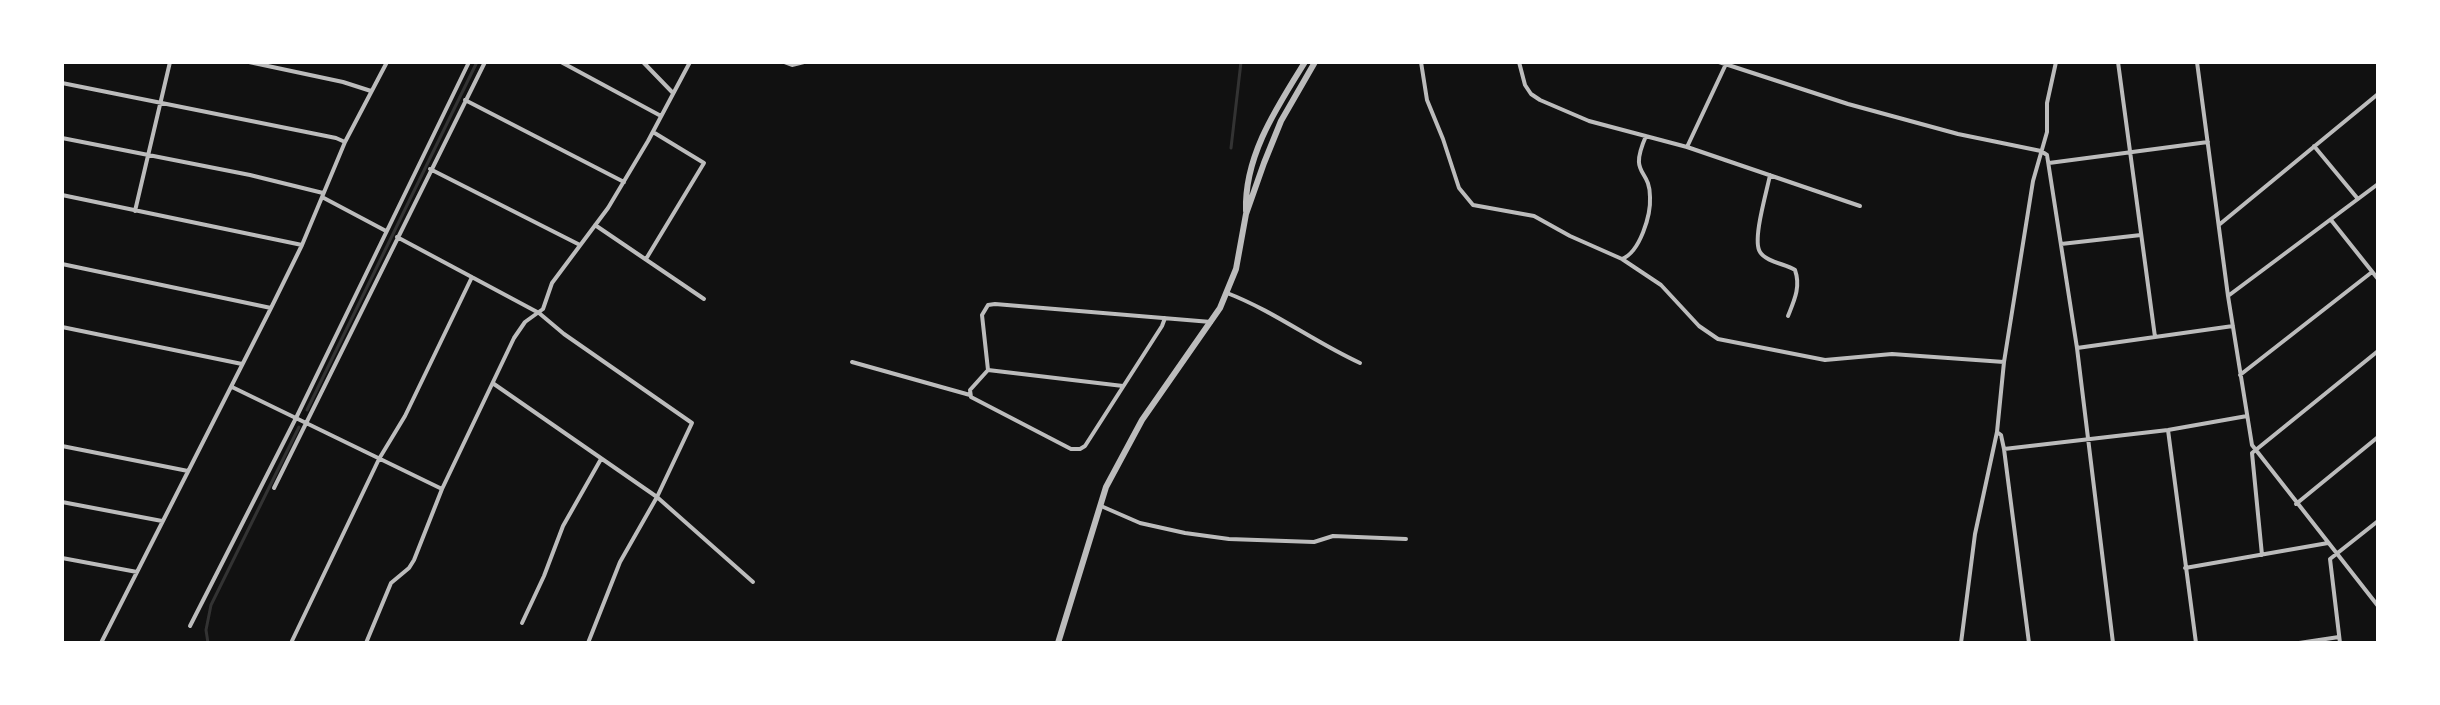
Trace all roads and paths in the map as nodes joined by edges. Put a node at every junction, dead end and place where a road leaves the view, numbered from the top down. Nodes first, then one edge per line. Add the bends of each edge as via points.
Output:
1 (170, 62) edge
2 (249, 62) edge
3 (387, 62) edge
4 (469, 62) edge
5 (485, 62) edge
6 (561, 62) edge
7 (578, 62) edge
8 (643, 62) edge
9 (690, 62) edge
10 (784, 62) edge
11 (804, 62) edge
12 (1305, 62) edge
13 (1315, 62) edge
14 (1421, 62) edge
15 (1519, 62) edge
16 (1719, 62) edge
17 (2056, 62) edge
18 (2118, 62) edge
19 (2197, 62) edge
20 (1727, 63) edge
21 (573, 69) junction
22 (62, 83) edge
23 (371, 91) junction
24 (672, 92) junction
25 (2378, 94) edge
26 (465, 100) junction
27 (160, 104) junction
28 (661, 116) junction
29 (653, 132) junction
30 (1646, 136) junction
31 (62, 138) edge
32 (345, 142) junction
33 (2208, 142) junction
34 (2314, 146) junction
35 (1687, 147) junction
36 (2041, 151) junction
37 (2129, 152) junction
38 (149, 155) junction
39 (2049, 163) junction
40 (430, 169) junction
41 (1770, 175) junction
42 (624, 182) junction
43 (2378, 184) edge
44 (62, 195) edge
45 (322, 195) junction
46 (2358, 199) junction
47 (1860, 206) dead end
48 (135, 211) junction
49 (1246, 214) junction
50 (2331, 220) junction
51 (2220, 224) junction
52 (595, 225) junction
53 (386, 231) junction
54 (2141, 235) junction
55 (397, 237) junction
56 (2061, 244) junction
57 (302, 245) junction
58 (580, 245) junction
59 (646, 259) junction
60 (1622, 259) junction
61 (62, 264) edge
62 (2372, 272) junction
63 (472, 277) junction
64 (2378, 279) edge
65 (1227, 293) junction
66 (2228, 296) junction
67 (704, 299) dead end
68 (271, 308) junction
69 (539, 313) junction
70 (1788, 316) dead end
71 (1165, 318) junction
72 (1211, 322) junction
73 (2233, 326) junction
74 (62, 327) edge
75 (2155, 337) junction
76 (2077, 348) junction
77 (2378, 351) edge
78 (852, 362) dead end
79 (2004, 362) junction
80 (1360, 363) dead end
81 (242, 364) junction
82 (988, 370) junction
83 (2240, 375) junction
84 (494, 384) junction
85 (1123, 386) junction
86 (231, 387) junction
87 (970, 395) junction
88 (2247, 416) junction
89 (296, 418) junction
90 (306, 423) junction
91 (2168, 430) junction
92 (1997, 432) junction
93 (2378, 437) edge
94 (2086, 439) junction
95 (62, 446) edge
96 (2004, 449) junction
97 (2254, 449) junction
98 (379, 459) junction
99 (601, 459) junction
100 (188, 471) junction
101 (274, 488) dead end
102 (442, 489) junction
103 (657, 497) junction
104 (62, 502) edge
105 (2296, 504) junction
106 (1099, 505) junction
107 (162, 521) junction
108 (2378, 521) edge
109 (1406, 539) dead end
110 (2328, 543) junction
111 (2336, 554) junction
112 (2262, 555) junction
113 (62, 558) edge
114 (2185, 568) junction
115 (137, 572) junction
116 (753, 582) dead end
117 (2378, 606) edge
118 (522, 623) dead end
119 (190, 626) dead end
120 (2339, 640) edge
121 (101, 643) edge
122 (291, 643) edge
123 (366, 643) edge
124 (588, 643) edge
125 (1058, 643) edge
126 (1961, 643) edge
127 (2029, 643) edge
128 (2113, 643) edge
129 (2196, 643) edge
130 (2299, 643) edge

1 - 27 street
2 - 23 street
3 - 23 street
4 - 53 street
5 - 26 street
6 - 21 street
7 - 21 street
8 - 24 street
9 - 24 street
10 - 11 street
12 - 49 street via 1268,123 1254,159 1245,190
13 - 49 street via 1281,121
14 - 60 street via 1427,100 1468,201 1534,216
15 - 30 street via 1525,85 1540,100 1589,121
16 - 20 street
17 - 36 street
18 - 37 street
19 - 33 street
20 - 35 street
20 - 36 street via 1848,104
21 - 28 street
22 - 27 street
23 - 32 street
24 - 28 street
25 - 34 street
26 - 40 street
26 - 42 street
27 - 32 street
27 - 38 street
28 - 29 street
29 - 42 street
29 - 59 street via 704,163
30 - 35 street
30 - 60 street via 1638,154 1650,197 1648,211 1637,245
31 - 38 street
32 - 45 street
33 - 37 street
33 - 51 street
34 - 46 street
34 - 51 street
35 - 41 street
36 - 39 street
36 - 79 street
37 - 39 street
37 - 54 street
38 - 45 street
38 - 48 street
39 - 56 street
40 - 55 street
40 - 58 street
41 - 47 street
41 - 70 street via 1759,251 1795,270 1797,294
42 - 52 street
43 - 46 street
44 - 48 street
45 - 53 street
45 - 57 street
46 - 50 street
48 - 57 street
49 - 65 street
50 - 62 street
50 - 66 street
51 - 66 street
52 - 58 street
52 - 59 street
53 - 89 street
54 - 56 street
54 - 75 street
55 - 63 street
55 - 90 street
56 - 76 street
57 - 68 street
58 - 69 street via 552,283
59 - 67 street
60 - 79 street via 1661,285 1718,339 1825,360 1892,354
61 - 68 street
62 - 64 street
62 - 83 street
63 - 69 street
63 - 98 street
65 - 72 street
65 - 80 street via 1259,305
66 - 73 street
68 - 81 street
69 - 84 street via 514,338
69 - 103 street via 692,423
71 - 72 street
71 - 82 street via 991,304 982,312
71 - 85 street
72 - 106 street via 1142,420
73 - 75 street
73 - 83 street
74 - 81 street
75 - 76 street
76 - 94 street
77 - 97 street
78 - 87 street
79 - 92 street
81 - 86 street
82 - 85 street
82 - 87 street
83 - 88 street
84 - 99 street
84 - 102 street
85 - 87 street via 1085,446 1077,450
86 - 89 street
86 - 100 street
88 - 91 street
88 - 97 street
89 - 90 street
89 - 119 street
90 - 98 street
90 - 101 street
91 - 94 street
91 - 114 street
92 - 96 street
92 - 126 street via 1975,534
93 - 105 street
94 - 96 street
94 - 128 street
95 - 100 street
96 - 127 street
97 - 105 street
97 - 112 street
98 - 102 street
98 - 122 street
99 - 103 street
99 - 118 street via 563,526
100 - 107 street
102 - 123 street via 414,560 391,583
103 - 116 street
103 - 124 street via 620,562
104 - 107 street
105 - 110 street
106 - 109 street via 1140,523 1229,539
106 - 125 street
107 - 115 street
108 - 111 street
110 - 111 street
110 - 112 street
111 - 117 street
111 - 120 street via 2330,563
112 - 114 street
113 - 115 street
114 - 129 street
115 - 121 street
120 - 130 street

